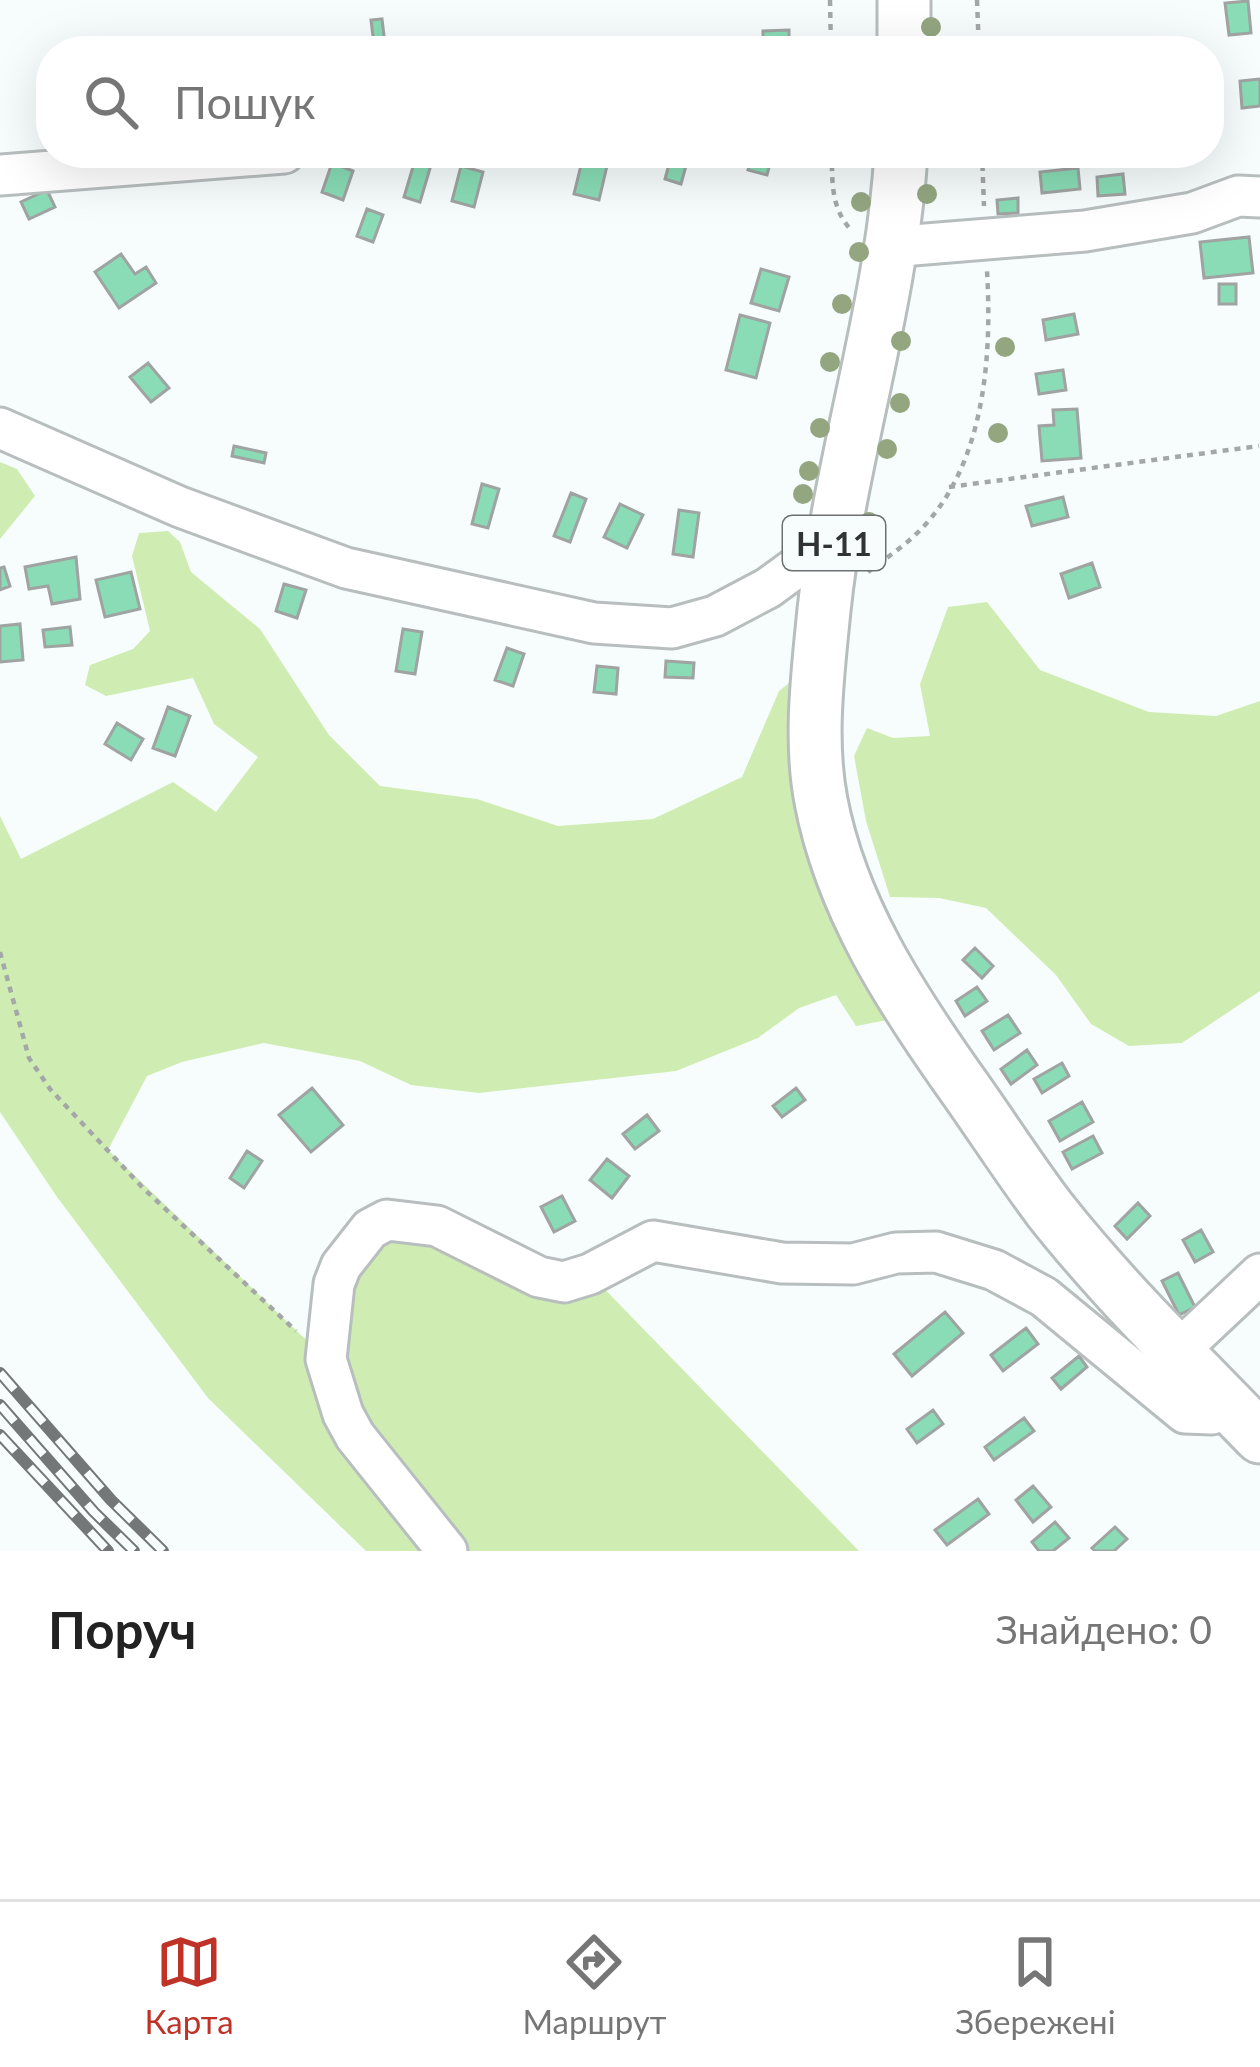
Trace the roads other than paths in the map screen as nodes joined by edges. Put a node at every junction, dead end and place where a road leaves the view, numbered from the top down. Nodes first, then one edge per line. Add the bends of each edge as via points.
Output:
1 (904, 0) edge
2 (904, 36) edge
3 (90, 168) edge
4 (899, 168) edge
5 (0, 175) edge
6 (1260, 197) edge
7 (889, 247) junction
8 (0, 428) edge
9 (835, 539) junction
10 (1260, 1274) edge
11 (1177, 1352) junction
12 (1245, 1422) edge
13 (447, 1551) edge

1 - 2 main road
3 - 5 street
4 - 7 main road, Н-11
6 - 7 street via 1085,231
7 - 9 main road, Н-11
8 - 9 street via 346,568 594,623 672,628 715,616
9 - 11 main road, Н-11 via 816,753 844,884 913,1015 1051,1211
10 - 11 street
11 - 12 main road, Н-11
12 - 13 street via 1185,1413 1044,1297 936,1252 853,1264 782,1263 653,1241 564,1282 461,1236 387,1220 370,1228 341,1266 326,1359 355,1436

